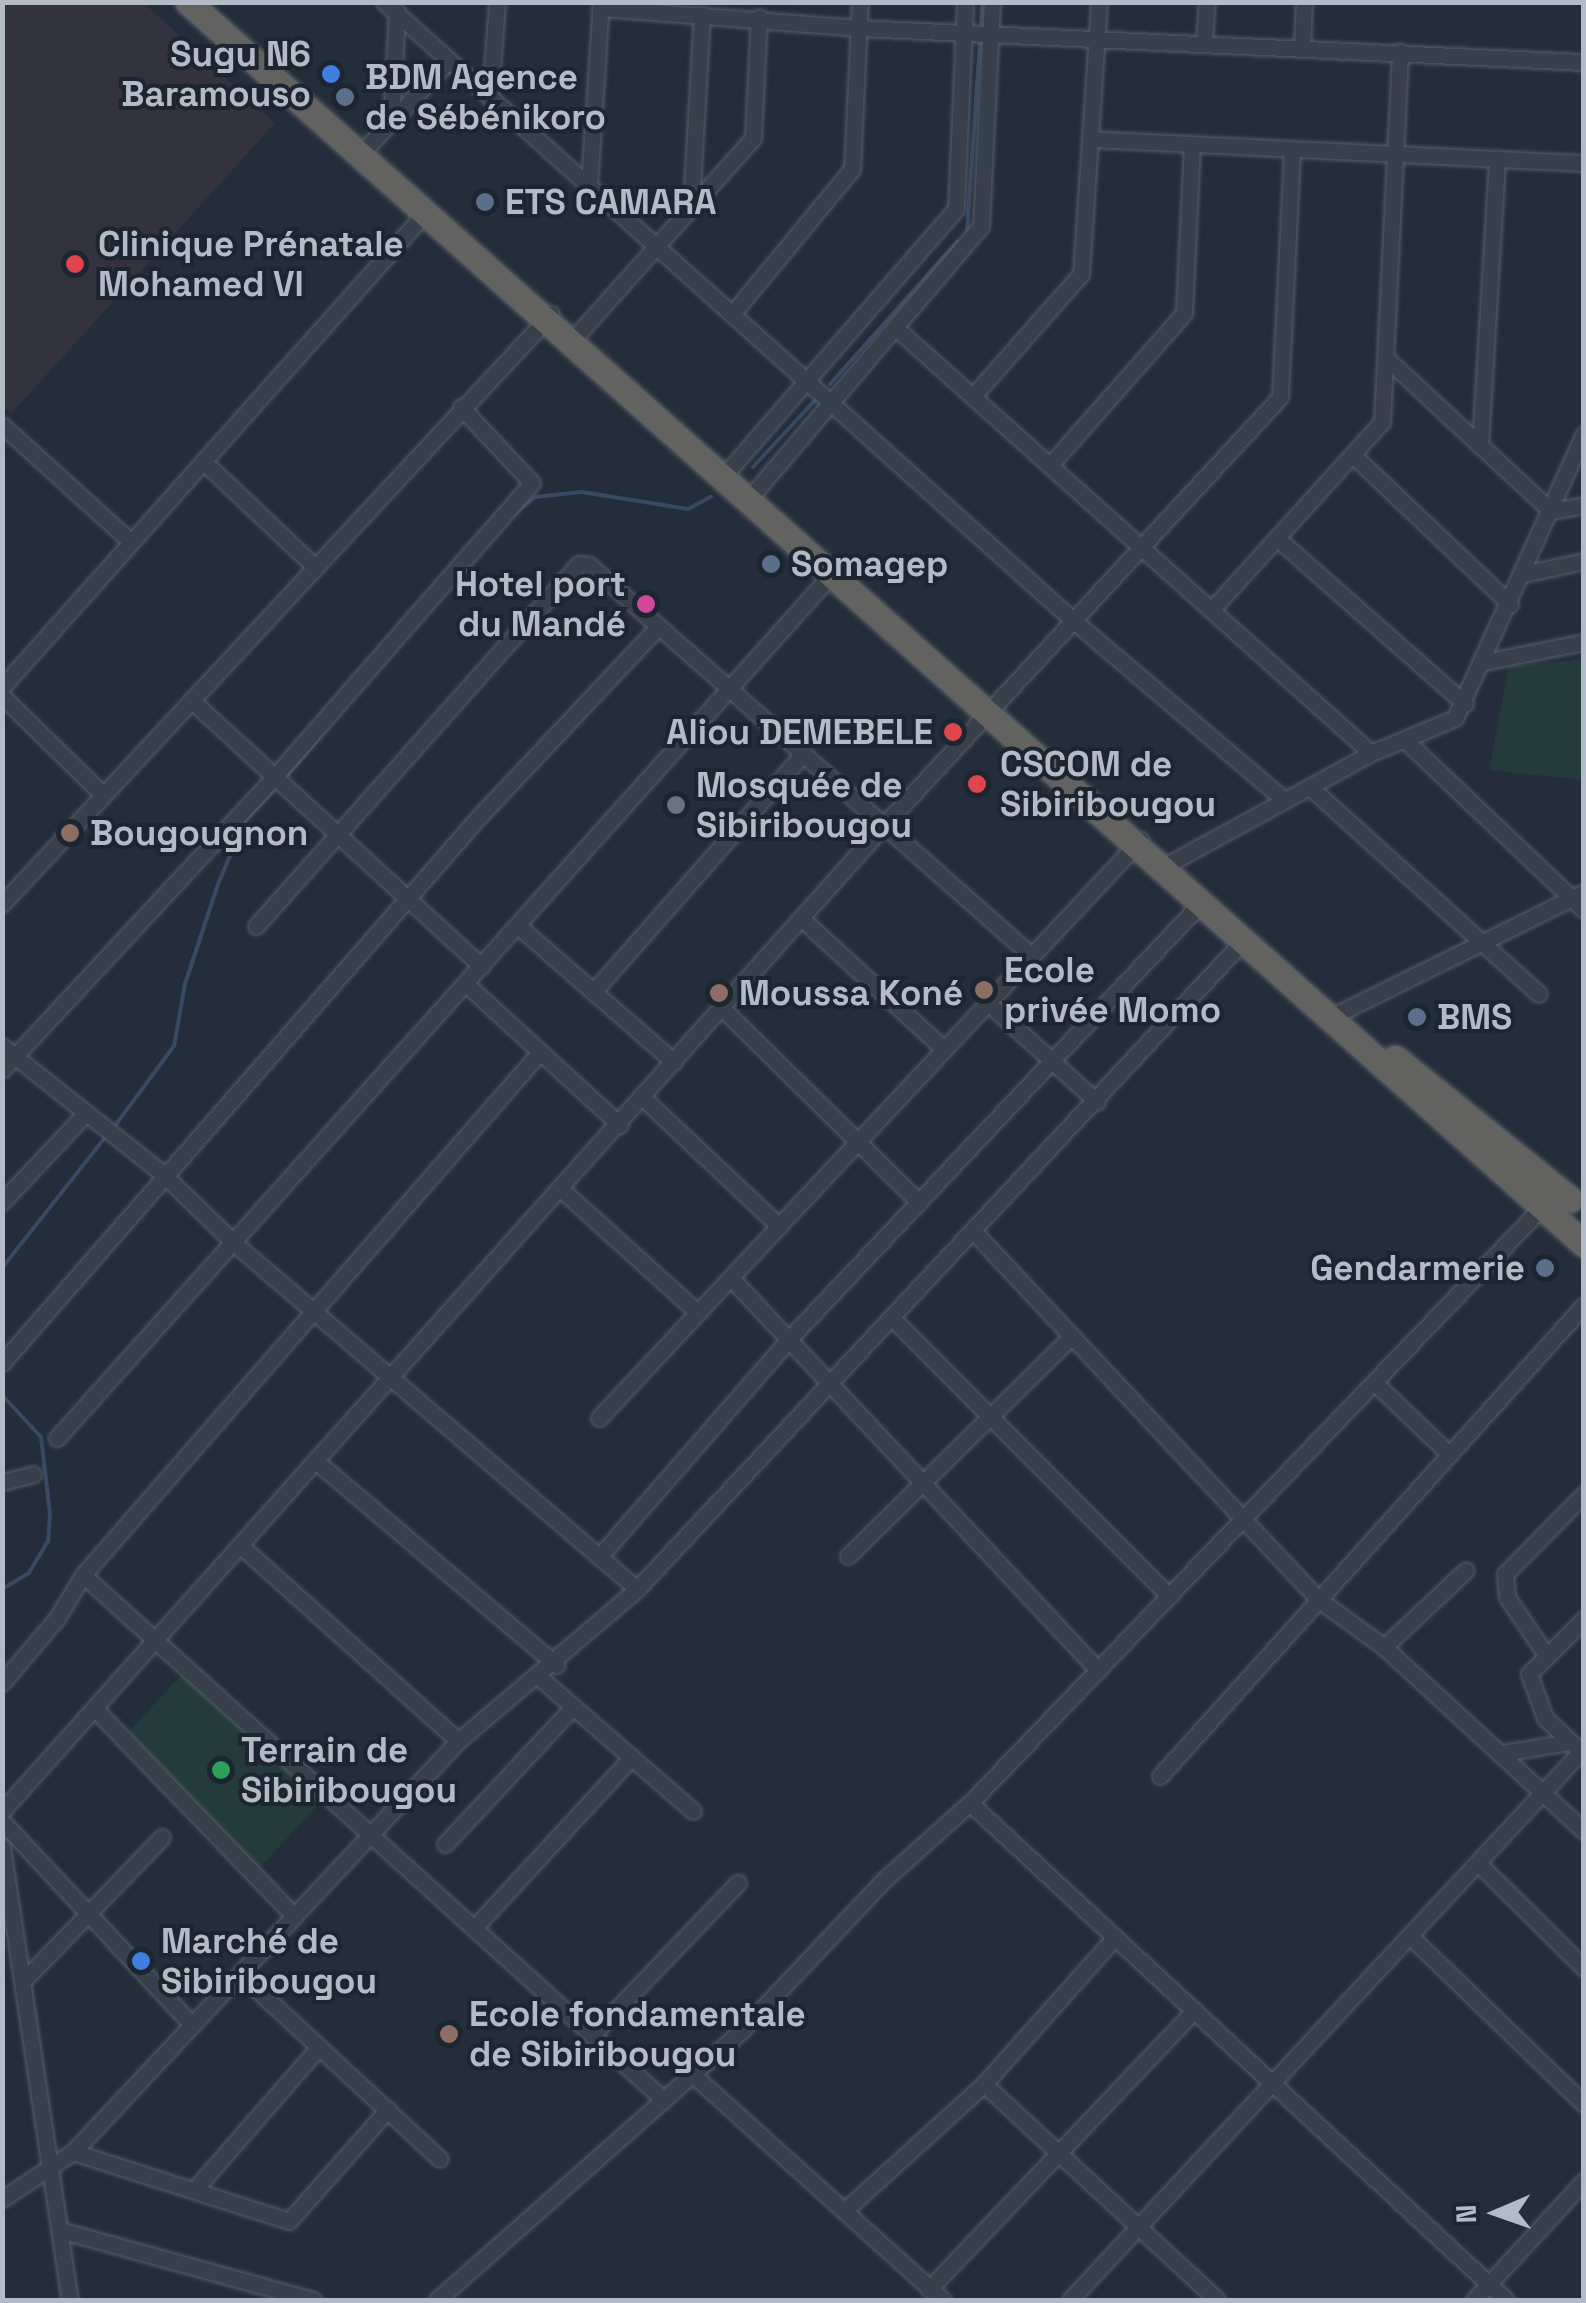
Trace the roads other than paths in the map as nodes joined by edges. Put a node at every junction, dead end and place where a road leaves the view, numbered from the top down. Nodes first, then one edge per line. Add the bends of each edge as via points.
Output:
1 (188, 2) edge
2 (208, 2) edge
3 (496, 2) edge
4 (860, 2) edge
5 (965, 2) edge
6 (992, 2) edge
7 (1099, 2) edge
8 (1207, 2) edge
9 (1304, 2) edge
10 (600, 5) edge
11 (393, 6) edge
12 (702, 14) junction
13 (759, 17) junction
14 (858, 28) junction
15 (963, 31) junction
16 (991, 33) junction
17 (1096, 35) junction
18 (1204, 41) junction
19 (1302, 46) junction
20 (1400, 52) junction
21 (449, 60) junction
22 (1584, 62) edge
23 (490, 96) junction
24 (391, 121) junction
25 (1090, 139) junction
26 (1192, 144) junction
27 (368, 146) junction
28 (1292, 149) junction
29 (1396, 154) junction
30 (1496, 159) junction
31 (1584, 163) edge
32 (588, 186) junction
33 (691, 205) junction
34 (424, 214) junction
35 (654, 245) junction
36 (732, 314) junction
37 (548, 317) junction
38 (896, 328) junction
39 (573, 340) junction
40 (1386, 359) junction
41 (807, 382) junction
42 (973, 396) junction
43 (832, 404) junction
44 (462, 407) junction
45 (2, 425) edge
46 (1584, 434) edge
47 (1480, 446) junction
48 (1355, 456) junction
49 (203, 461) junction
50 (1050, 464) junction
51 (728, 471) junction
52 (753, 494) junction
53 (1584, 505) edge
54 (1551, 512) junction
55 (1278, 539) junction
56 (130, 541) junction
57 (1145, 546) junction
58 (1584, 561) edge
59 (314, 566) junction
60 (1523, 574) junction
61 (829, 577) junction
62 (1510, 604) junction
63 (1214, 607) junction
64 (1074, 621) junction
65 (658, 628) junction
66 (1584, 642) edge
67 (1484, 662) junction
68 (2, 687) edge
69 (730, 689) junction
70 (2, 696) edge
71 (191, 700) junction
72 (1465, 704) junction
73 (991, 708) junction
74 (1407, 742) junction
75 (804, 753) junction
76 (1371, 753) junction
77 (276, 775) junction
78 (1312, 788) junction
79 (103, 795) junction
80 (1284, 800) junction
81 (884, 825) junction
82 (340, 834) junction
83 (1139, 841) junction
84 (1167, 865) junction
85 (1577, 895) edge
86 (407, 898) junction
87 (2, 904) edge
88 (1200, 904) junction
89 (1584, 910) edge
90 (802, 919) junction
91 (518, 925) junction
92 (256, 926) dead end
93 (1242, 942) junction
94 (1479, 943) junction
95 (1032, 956) junction
96 (480, 966) junction
97 (465, 983) junction
98 (593, 992) junction
99 (1539, 994) dead end
100 (988, 1002) junction
101 (724, 1010) junction
102 (1341, 1012) junction
103 (944, 1049) junction
104 (9, 1051) edge
105 (540, 1052) junction
106 (1052, 1061) junction
107 (674, 1062) junction
108 (2, 1070) edge
109 (641, 1096) junction
110 (1097, 1102) junction
111 (84, 1115) junction
112 (620, 1125) junction
113 (858, 1142) junction
114 (163, 1174) junction
115 (562, 1190) junction
116 (1577, 1200) edge
117 (2, 1202) edge
118 (919, 1202) junction
119 (779, 1226) junction
120 (1567, 1228) edge
121 (974, 1232) junction
122 (234, 1243) junction
123 (731, 1278) junction
124 (1584, 1304) edge
125 (312, 1310) junction
126 (698, 1313) junction
127 (894, 1320) junction
128 (1071, 1337) junction
129 (790, 1338) junction
130 (2, 1362) edge
131 (392, 1379) junction
132 (833, 1380) junction
133 (1374, 1382) junction
134 (990, 1416) junction
135 (600, 1418) dead end
136 (56, 1438) dead end
137 (1449, 1454) junction
138 (317, 1462) junction
139 (33, 1474) dead end
140 (926, 1480) junction
141 (2, 1482) edge
142 (1584, 1494) edge
143 (1242, 1519) junction
144 (241, 1546) junction
145 (848, 1556) dead end
146 (599, 1557) junction
147 (1466, 1570) dead end
148 (82, 1575) junction
149 (637, 1590) junction
150 (1169, 1596) junction
151 (1318, 1599) junction
152 (1584, 1618) edge
153 (158, 1637) junction
154 (1384, 1647) junction
155 (1546, 1655) junction
156 (556, 1664) junction
157 (1096, 1668) junction
158 (539, 1677) junction
159 (2, 1683) edge
160 (574, 1706) junction
161 (94, 1708) junction
162 (458, 1742) junction
163 (1502, 1752) junction
164 (1577, 1754) edge
165 (632, 1757) junction
166 (1160, 1776) dead end
167 (1544, 1793) junction
168 (970, 1803) junction
169 (3, 1808) edge
170 (692, 1811) dead end
171 (1584, 1831) edge
172 (372, 1833) junction
173 (162, 1837) dead end
174 (445, 1844) dead end
175 (2, 1847) edge
176 (1478, 1863) junction
177 (738, 1883) dead end
178 (90, 1915) junction
179 (294, 1916) junction
180 (475, 1927) junction
181 (1116, 1936) junction
182 (1410, 1936) junction
183 (1584, 1968) edge
184 (240, 1974) junction
185 (23, 1981) junction
186 (1195, 2010) junction
187 (192, 2026) junction
188 (592, 2035) junction
189 (319, 2047) junction
190 (691, 2073) junction
191 (1273, 2083) junction
192 (984, 2084) junction
193 (664, 2100) junction
194 (1584, 2104) edge
195 (388, 2109) junction
196 (73, 2152) junction
197 (1058, 2154) junction
198 (440, 2159) dead end
199 (55, 2167) junction
200 (1584, 2181) edge
201 (195, 2189) junction
202 (2, 2199) edge
203 (844, 2211) junction
204 (1138, 2228) junction
205 (60, 2230) junction
206 (1489, 2284) junction
207 (929, 2288) junction
208 (1080, 2297) edge
209 (70, 2300) edge
210 (313, 2300) edge
211 (437, 2300) edge
212 (942, 2300) edge
213 (1217, 2300) edge
214 (1474, 2300) edge
215 (1506, 2300) edge

1 - 34 highway
2 - 27 highway
3 - 23 street
4 - 14 street
5 - 15 street
6 - 16 street
7 - 17 street
8 - 18 street
9 - 19 street
10 - 12 street
10 - 32 street
11 - 21 street
11 - 24 street
12 - 13 street
12 - 33 street
13 - 14 street
13 - 33 street via 753,138
14 - 15 street
14 - 36 street via 852,169
15 - 16 street
15 - 41 street via 956,210
16 - 17 street
16 - 38 street via 981,226
17 - 18 street
17 - 25 street
18 - 19 street
19 - 20 street
20 - 22 street
20 - 29 street
21 - 23 street
21 - 24 street
23 - 32 street
24 - 27 street
25 - 26 street
25 - 42 street via 1081,274
26 - 28 street
26 - 50 street via 1184,313
27 - 37 highway
28 - 29 street
28 - 57 street via 1284,388
29 - 30 street
29 - 40 street
30 - 31 street
30 - 47 street
32 - 35 street
33 - 35 street
34 - 37 highway
34 - 49 street
35 - 36 street
35 - 39 street
36 - 41 street
37 - 39 highway
37 - 44 street
38 - 42 street
38 - 43 street
39 - 51 highway
39 - 61 highway
40 - 47 street
40 - 48 street via 1382,422
41 - 43 street
41 - 51 street
42 - 50 street
43 - 52 street
43 - 64 street
44 - 59 street
44 - 77 street via 532,482
45 - 56 street
46 - 54 street
47 - 54 street
48 - 55 street
48 - 62 street
49 - 56 street
49 - 59 street
50 - 57 street
51 - 52 highway
52 - 73 highway
53 - 54 street
54 - 60 street
55 - 63 street
55 - 72 street
56 - 68 street
57 - 63 street
57 - 64 street
58 - 60 street
59 - 71 street
60 - 62 street
61 - 69 street
61 - 73 highway
62 - 67 street
63 - 76 street
64 - 73 street
64 - 80 street
65 - 69 street
65 - 82 street via 589,565 569,569
65 - 86 street
66 - 67 street
67 - 72 street
69 - 75 street
69 - 91 street
70 - 79 street
71 - 77 street
71 - 79 street
72 - 74 street via 1455,718
73 - 81 street
73 - 83 highway
74 - 76 street
74 - 85 street
75 - 81 street
75 - 98 street
76 - 78 street
77 - 82 street
77 - 104 street
78 - 80 street
78 - 94 street
79 - 87 street
80 - 84 street
81 - 90 street
81 - 95 street
82 - 86 street
82 - 92 street
83 - 84 highway
83 - 95 street
84 - 88 highway
84 - 102 highway
85 - 89 street
85 - 94 street
86 - 96 street
86 - 114 street
88 - 93 highway
88 - 106 street
90 - 101 street
90 - 103 street
91 - 96 street
91 - 98 street
93 - 110 street
93 - 120 highway
94 - 99 street
94 - 102 street
95 - 100 street
96 - 97 street
97 - 105 street
97 - 122 street
98 - 107 street
100 - 103 street
100 - 106 street
101 - 107 street
101 - 113 street
102 - 116 highway
103 - 113 street
104 - 108 street
104 - 111 street
105 - 112 street
105 - 125 street
106 - 110 street
106 - 118 street
107 - 109 street
109 - 112 street
109 - 119 street
110 - 121 street
111 - 114 street
111 - 117 street
112 - 115 street
113 - 118 street
113 - 119 street
114 - 122 street
114 - 130 street
115 - 126 street
115 - 131 street
116 - 120 highway via 1560,1205
118 - 129 street
119 - 123 street
120 - 133 street
121 - 127 street
121 - 128 street
122 - 125 street
122 - 136 street
123 - 126 street
123 - 129 street
124 - 137 street
125 - 131 street
125 - 148 street
126 - 135 street
127 - 132 street
127 - 134 street
128 - 134 street
128 - 143 street
129 - 132 street
129 - 146 street
131 - 138 street
131 - 146 street
132 - 140 street
132 - 149 street
133 - 137 street
133 - 143 street
134 - 140 street
134 - 150 street
137 - 151 street
138 - 144 street
138 - 156 street
139 - 141 street
140 - 145 street
140 - 157 street
142 - 155 street via 1505,1574 1507,1597
143 - 150 street
143 - 151 street
144 - 153 street
144 - 162 street
146 - 149 street
147 - 154 street
148 - 153 street
148 - 159 street via 57,1618
149 - 156 street
150 - 157 street
151 - 154 street
151 - 166 street
152 - 155 street
153 - 161 street
153 - 172 street
154 - 163 street
155 - 164 street via 1529,1674 1530,1689
156 - 158 street
157 - 168 street
158 - 160 street
158 - 162 street
160 - 165 street
160 - 174 street
161 - 169 street
161 - 179 street
162 - 172 street
163 - 164 street
163 - 167 street
164 - 167 street
165 - 170 street
165 - 180 street
167 - 171 street
167 - 176 street
168 - 181 street
168 - 190 street
169 - 178 street
172 - 179 street
172 - 180 street
173 - 178 street
175 - 185 street
176 - 182 street
176 - 183 street
177 - 188 street
178 - 185 street
178 - 187 street
179 - 184 street
180 - 188 street
181 - 186 street
181 - 192 street
182 - 191 street
182 - 194 street
184 - 187 street
184 - 189 street
185 - 199 street
186 - 191 street
186 - 197 street
187 - 196 street
188 - 193 street
189 - 195 street
189 - 201 street
190 - 193 street
190 - 203 street
191 - 204 street
191 - 206 street
192 - 197 street
192 - 203 street
193 - 211 street
195 - 198 street
195 - 201 street via 295,2219
196 - 199 street
196 - 201 street
197 - 204 street
197 - 207 street
199 - 202 street
199 - 205 street
200 - 206 street
203 - 207 street
204 - 208 street
204 - 213 street
205 - 209 street
205 - 210 street
206 - 214 street
206 - 215 street
207 - 212 street

